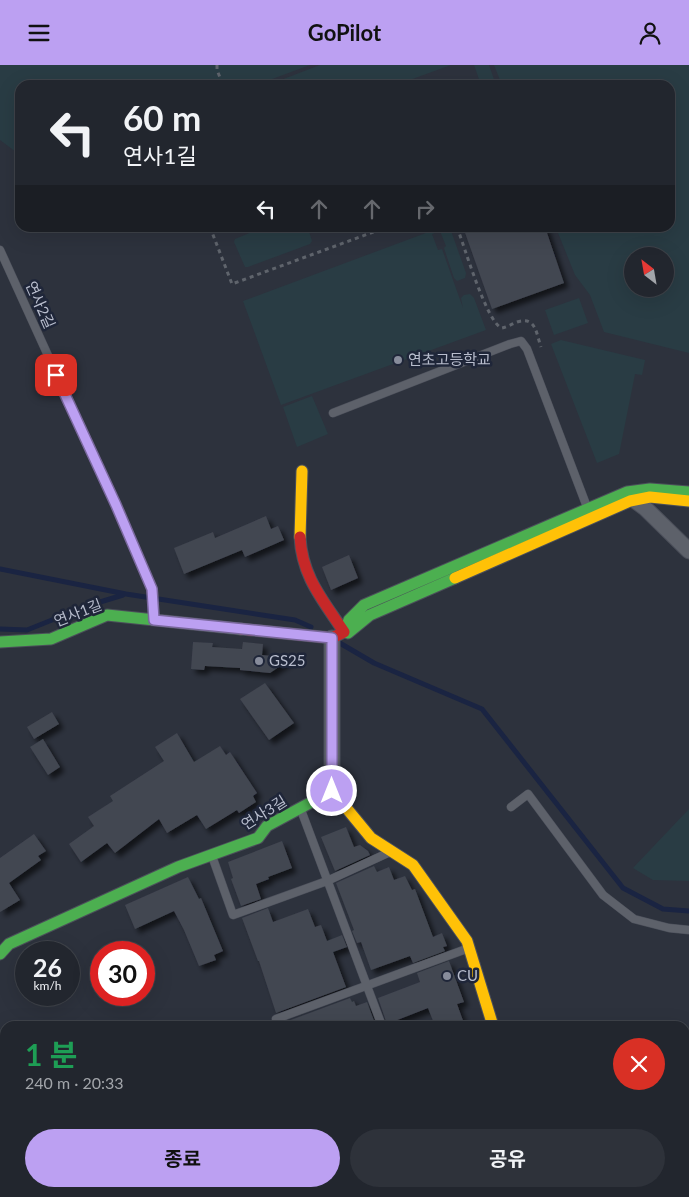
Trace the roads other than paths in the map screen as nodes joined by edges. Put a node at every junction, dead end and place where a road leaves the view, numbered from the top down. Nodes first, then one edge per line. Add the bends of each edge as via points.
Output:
1 (0, 250) edge
2 (333, 413) dead end
3 (302, 471) dead end
4 (689, 492) edge
5 (629, 496) junction
6 (689, 501) edge
7 (589, 514) junction
8 (689, 551) edge
9 (154, 620) junction
10 (338, 635) junction
11 (0, 641) edge
12 (332, 791) junction
13 (511, 807) dead end
14 (300, 808) junction
15 (392, 851) junction
16 (212, 854) junction
17 (327, 881) junction
18 (689, 929) edge
19 (469, 948) junction
20 (0, 954) edge
21 (366, 985) junction
22 (276, 1019) dead end
23 (380, 1021) edge
24 (491, 1021) edge

1 - 9 lane, 연사2길 via 152,589
2 - 7 lane via 521,341 527,349
3 - 10 street via 304,566
4 - 5 street via 639,488
5 - 6 street
5 - 7 street
5 - 8 street
7 - 10 street via 364,605
9 - 10 street, 연사1길 via 311,636
9 - 11 street, 연사1길 via 107,615 51,639
10 - 12 street
12 - 14 street, 연사3길
12 - 15 street via 371,838
13 - 18 lane via 528,794 603,895 634,919 669,928
14 - 16 street, 연사3길 via 267,826 258,838
14 - 17 lane
15 - 17 lane
15 - 19 street via 413,865
16 - 17 lane via 233,915
16 - 20 street, 연사3길 via 9,944
17 - 21 lane
19 - 21 lane
19 - 24 street
21 - 22 lane
21 - 23 lane

